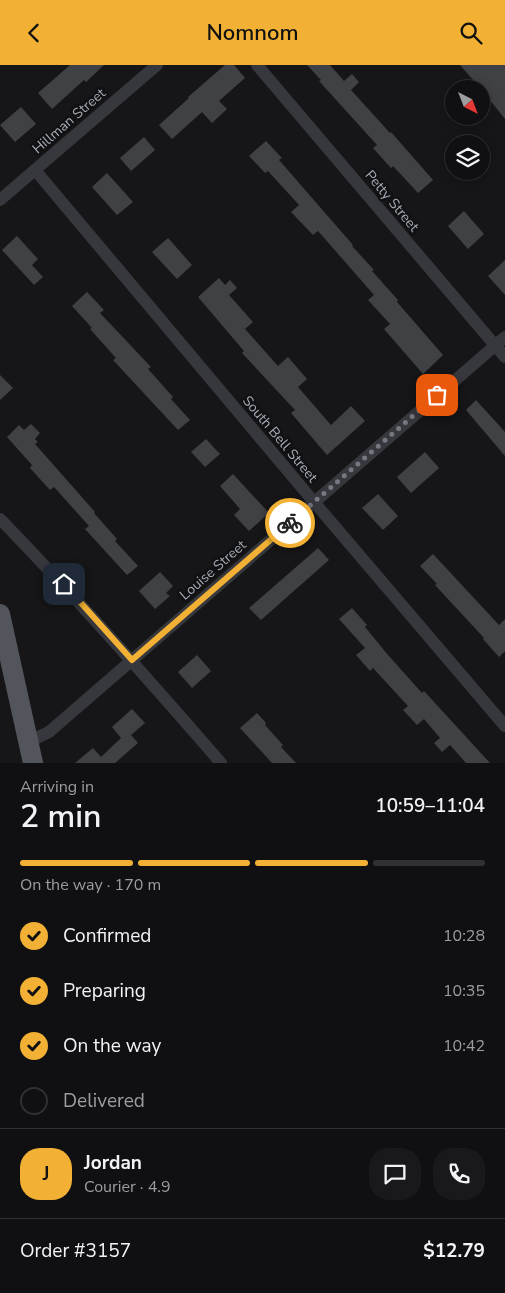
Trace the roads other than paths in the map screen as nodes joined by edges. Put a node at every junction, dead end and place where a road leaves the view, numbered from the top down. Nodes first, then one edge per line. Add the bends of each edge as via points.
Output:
1 (157, 65) edge
2 (257, 65) edge
3 (36, 170) junction
4 (0, 200) edge
5 (505, 337) edge
6 (495, 345) junction
7 (505, 357) edge
8 (314, 502) junction
9 (0, 519) edge
10 (0, 614) edge
11 (132, 660) junction
12 (505, 726) edge
13 (28, 742) junction
14 (33, 763) edge
15 (221, 763) edge

1 - 3 street, Hillman Street
2 - 6 street, Petty Street
3 - 4 street, Hillman Street
3 - 8 street, South Bell Street
5 - 6 street, Louise Street
6 - 7 street, Petty Street
6 - 8 street, Louise Street
8 - 11 street, Louise Street
8 - 12 street, South Bell Street
9 - 11 street
10 - 13 main road
11 - 13 street, Louise Street via 49,732
11 - 15 street
13 - 14 main road

